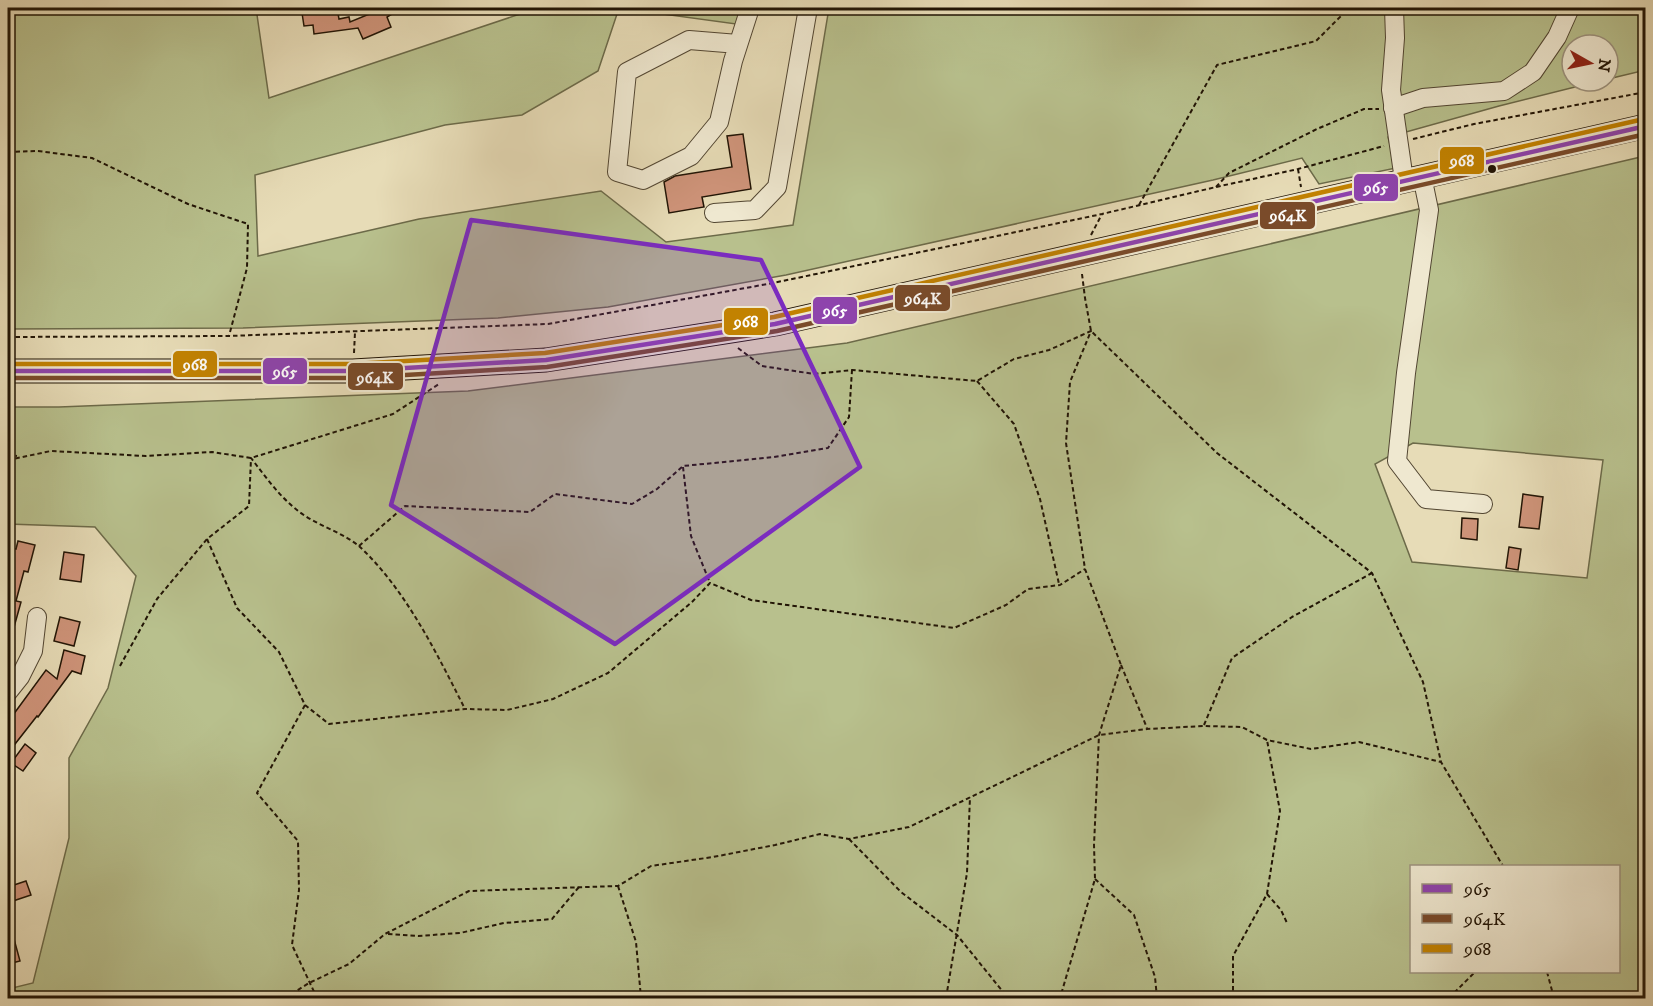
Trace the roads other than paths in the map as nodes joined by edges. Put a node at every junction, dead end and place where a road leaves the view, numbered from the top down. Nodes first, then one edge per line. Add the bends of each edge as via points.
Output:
1 (750, 8) edge
2 (808, 8) edge
3 (1395, 8) edge
4 (1570, 8) edge
5 (738, 44) junction
6 (1393, 108) junction
7 (1646, 126) edge
8 (1413, 178) junction
9 (714, 213) dead end
10 (8, 371) edge
11 (1483, 504) dead end
12 (37, 617) dead end
13 (8, 692) edge

1 - 5 street
2 - 9 street via 777,186 755,210
3 - 6 street
4 - 6 street via 1557,37 1533,72 1504,91 1423,98
5 - 5 street via 719,122 691,156 643,180 617,172 627,72 689,40
6 - 8 street via 1398,142
7 - 8 main road
8 - 10 main road via 775,324 546,360 353,371
8 - 11 street via 1429,210 1397,461 1426,499
12 - 13 street via 33,651

